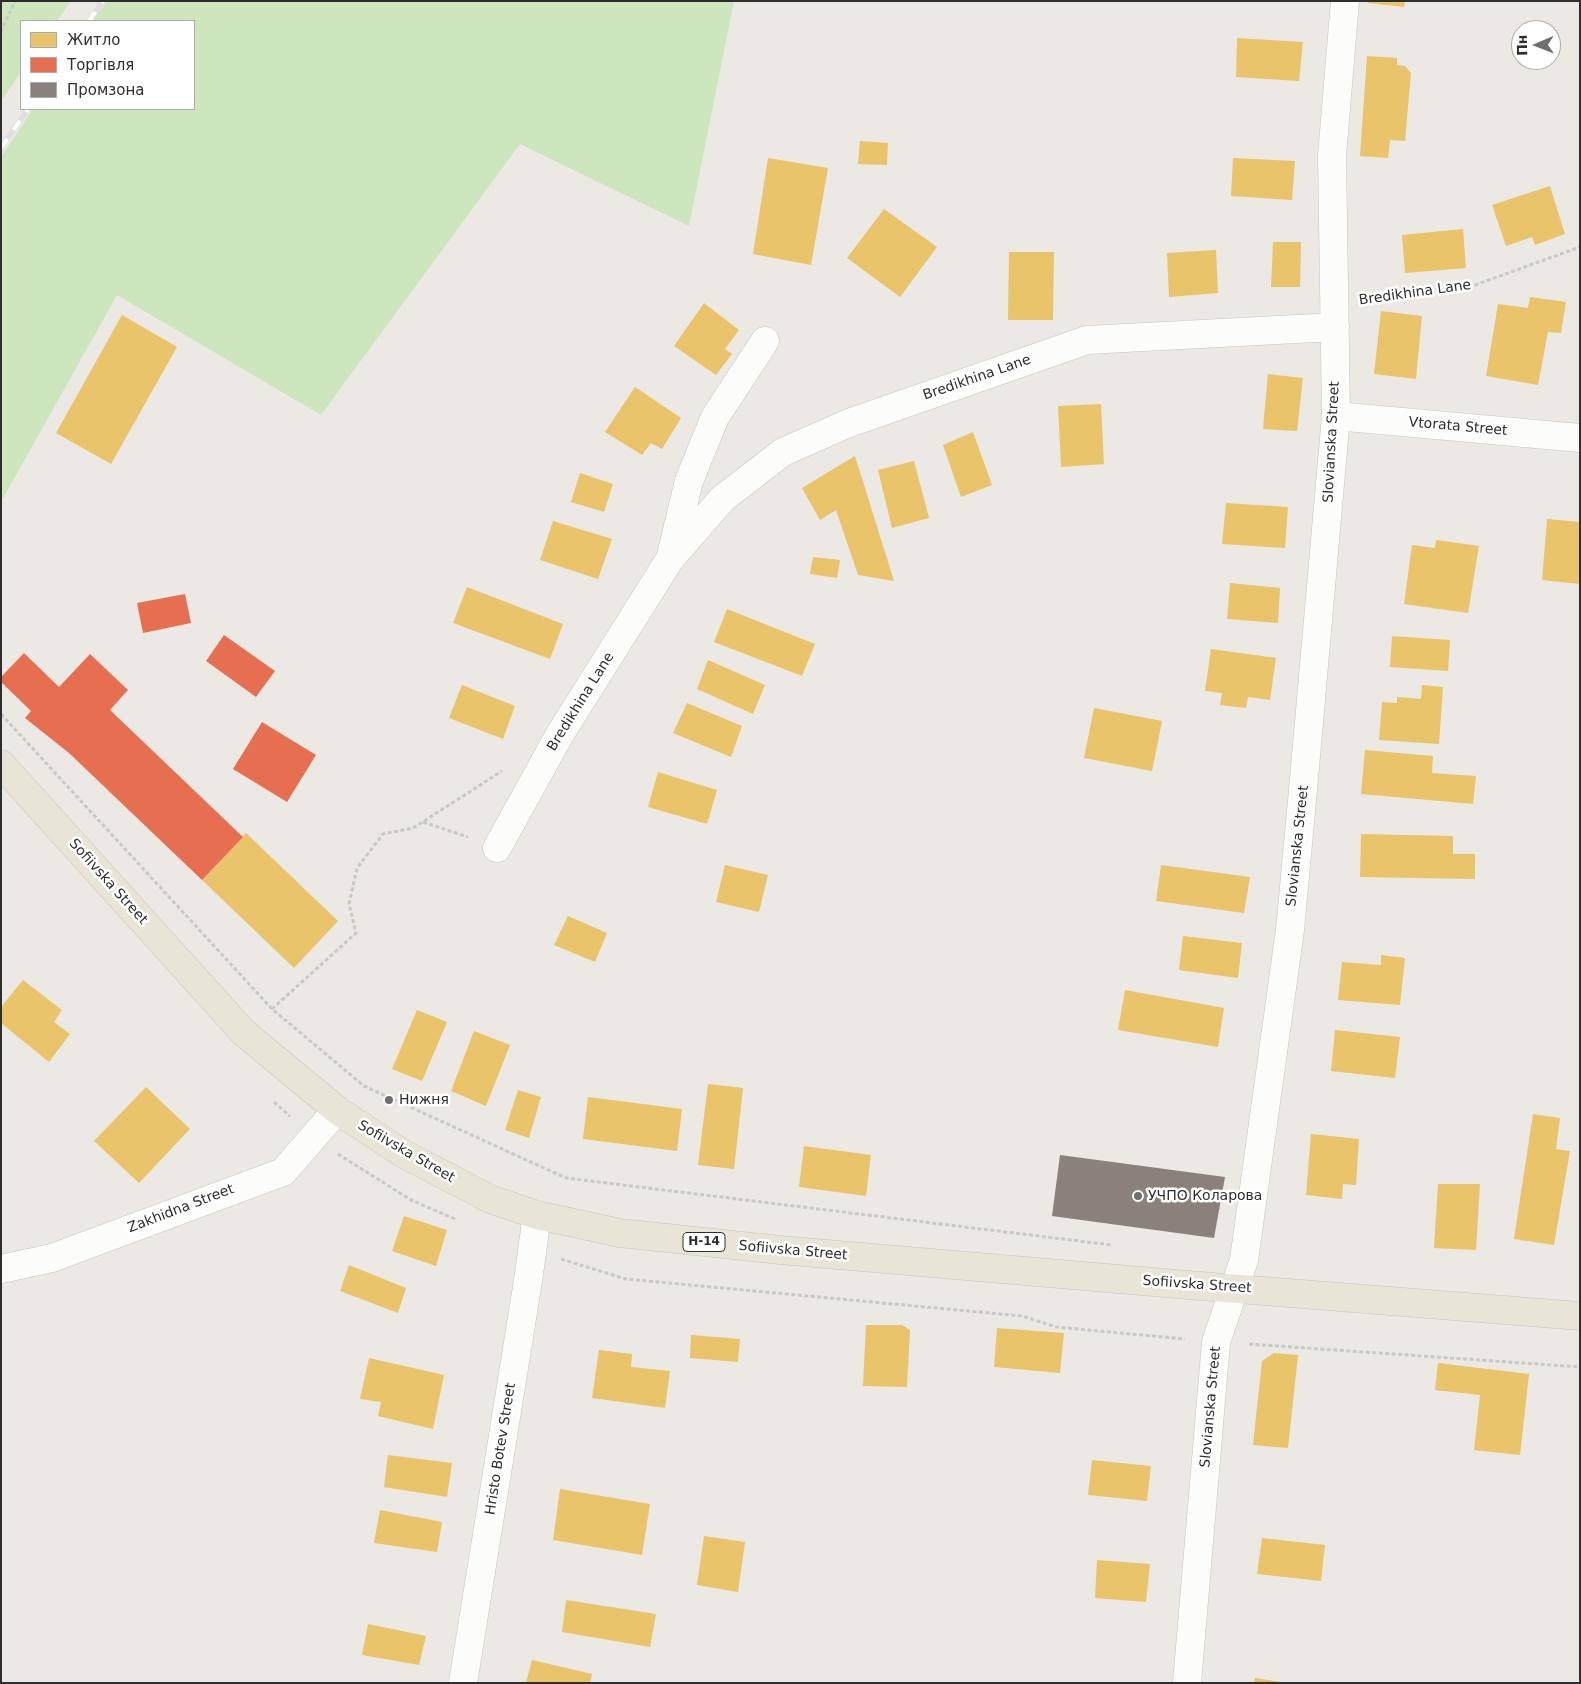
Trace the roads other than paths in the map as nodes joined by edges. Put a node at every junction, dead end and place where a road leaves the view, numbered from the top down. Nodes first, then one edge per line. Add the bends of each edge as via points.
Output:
1 (1345, 1) edge
2 (1335, 316) junction
3 (765, 342) dead end
4 (1336, 416) junction
5 (1580, 438) edge
6 (670, 559) junction
7 (1, 764) edge
8 (497, 848) road end
9 (337, 1110) junction
10 (537, 1215) junction
11 (1, 1269) edge
12 (1234, 1288) junction
13 (1580, 1316) edge
14 (464, 1683) edge
15 (1187, 1683) edge

1 - 2 street, Slovianska Street via 1332,156
2 - 4 street, Slovianska Street
2 - 6 street, Bredikhina Lane via 1087,340 849,424 783,452 722,499
3 - 6 street, Bredikhina Lane via 715,417 689,482
4 - 5 street, Vtorata Street
4 - 12 street, Slovianska Street via 1290,930 1244,1260
6 - 8 street, Bredikhina Lane via 560,734
7 - 9 main road, Sofiivska Street / Н-14 via 244,1033
9 - 10 main road, Sofiivska Street / Н-14 via 402,1153 490,1199
9 - 11 street, Zakhidna Street via 283,1172 52,1258
10 - 12 main road, Sofiivska Street / Н-14 via 620,1233 780,1250
10 - 14 street, Hristo Botev Street
12 - 13 main road, Sofiivska Street / Н-14
12 - 15 street, Slovianska Street via 1216,1342

